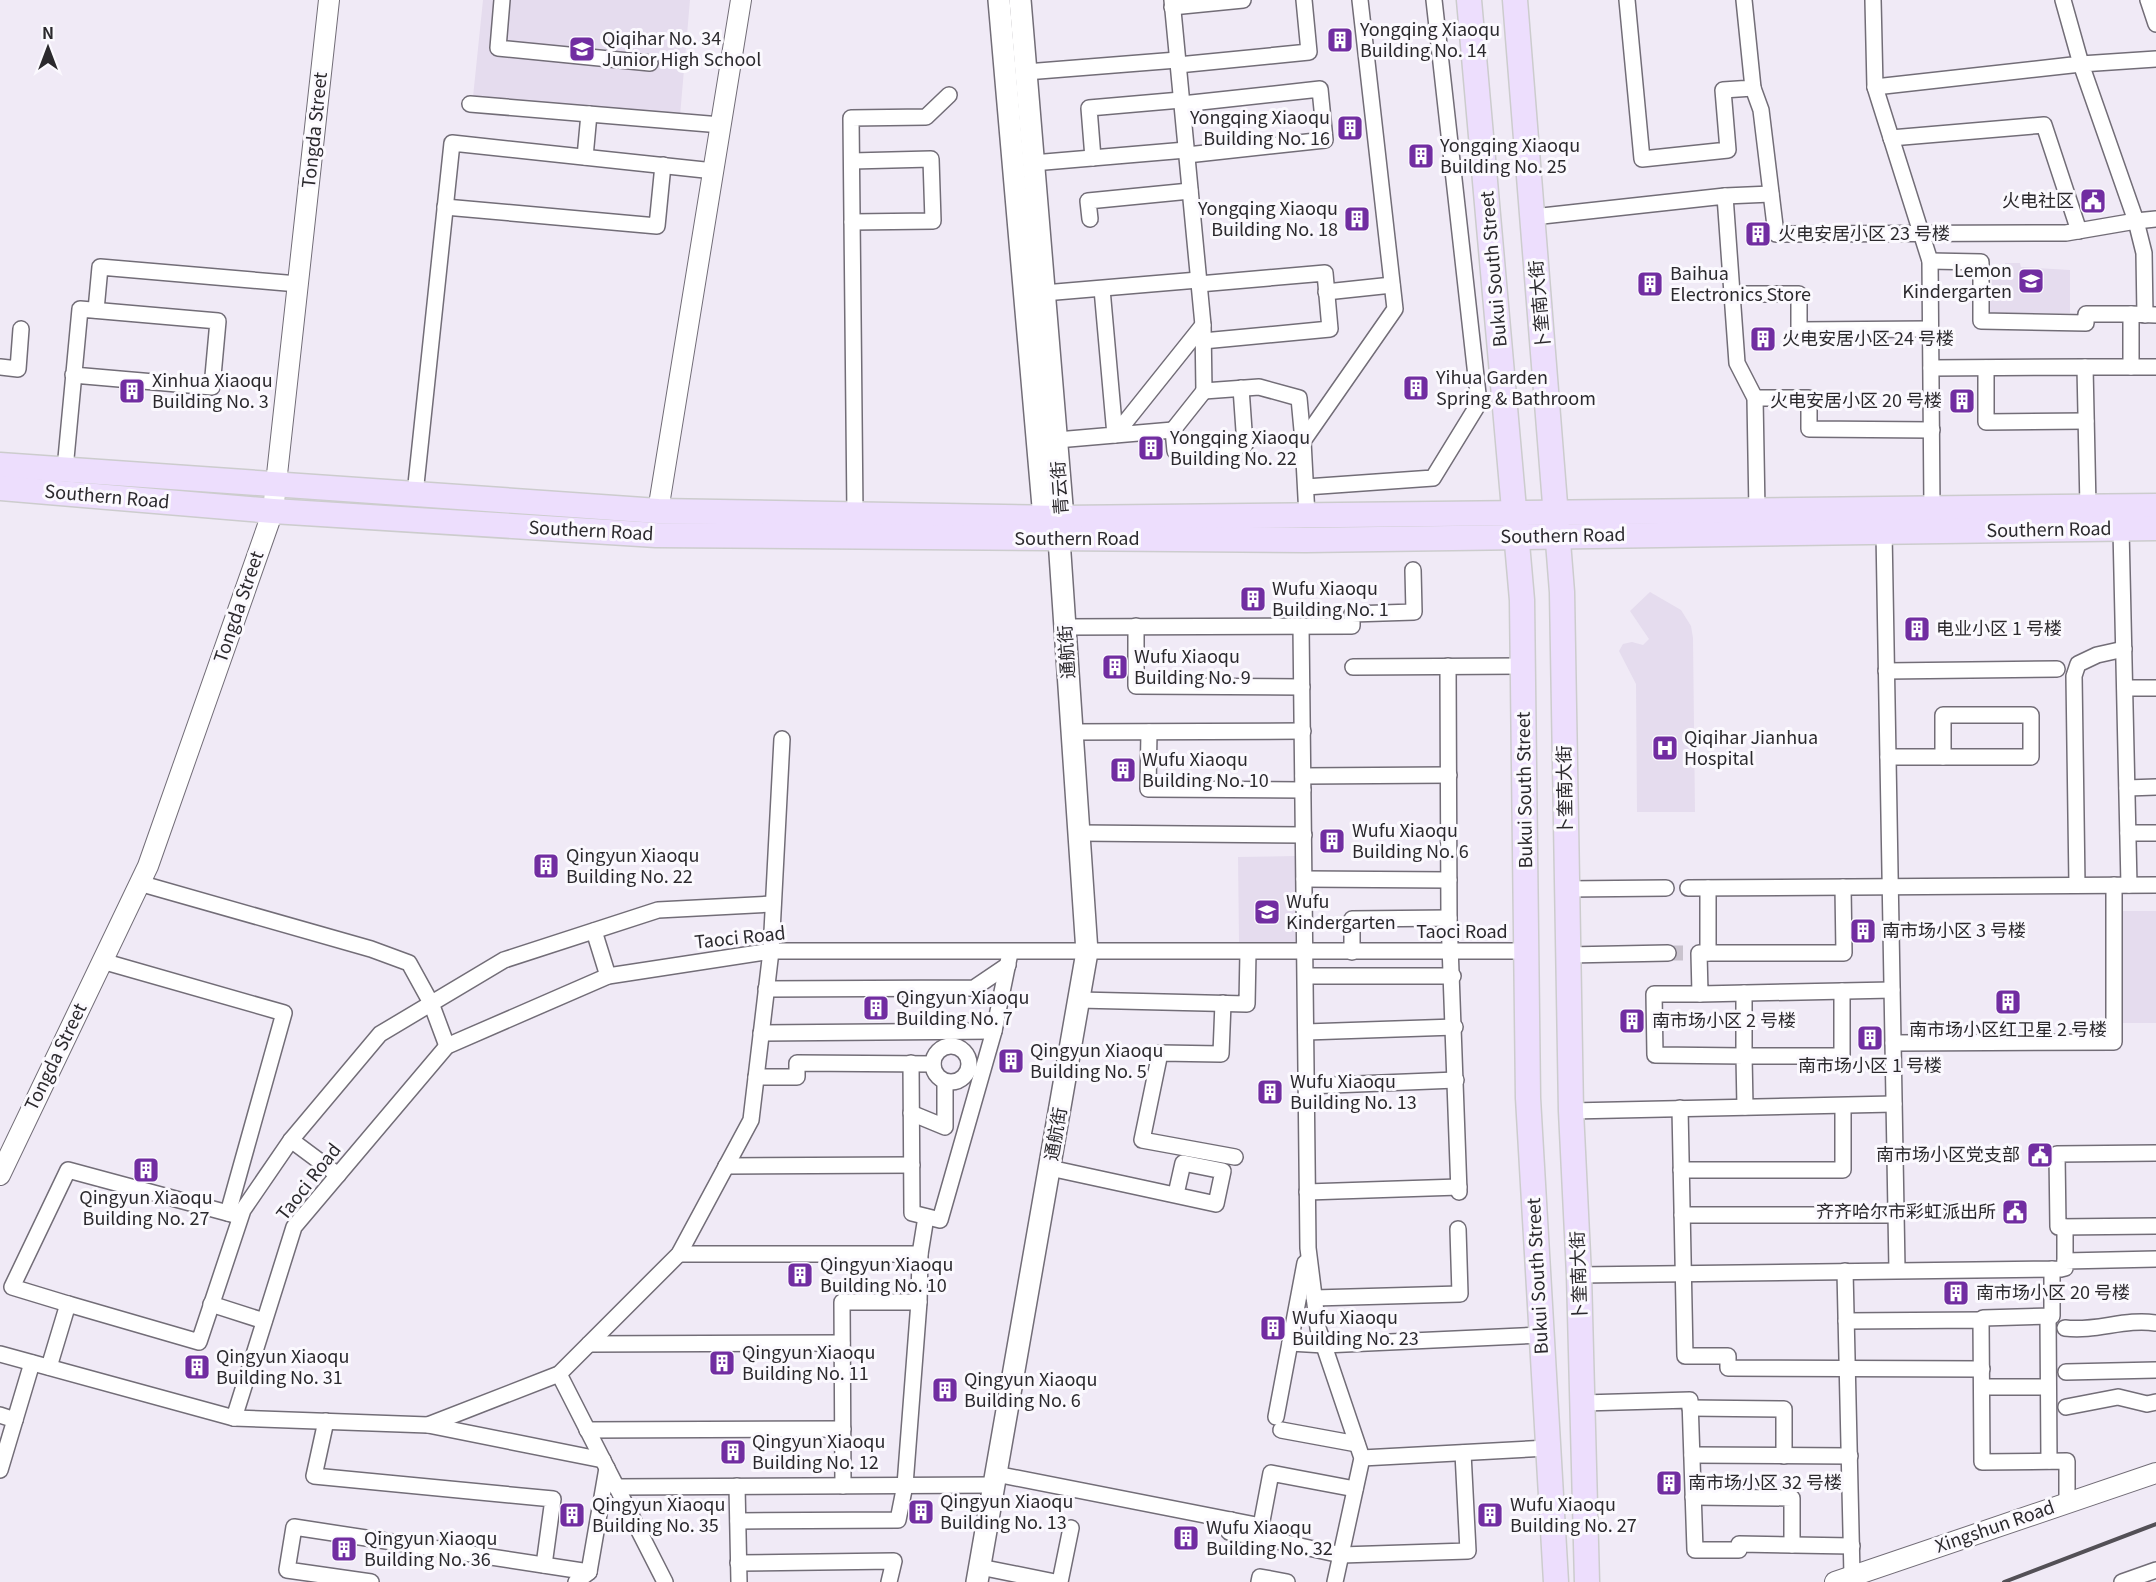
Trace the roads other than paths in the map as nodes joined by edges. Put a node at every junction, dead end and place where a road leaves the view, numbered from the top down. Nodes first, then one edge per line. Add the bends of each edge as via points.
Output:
1 (329, 0) edge
2 (502, 0) edge
3 (741, 0) edge
4 (999, 0) edge
5 (1020, 0) edge
6 (1243, 0) edge
7 (1304, 0) edge
8 (1360, 0) edge
9 (1434, 0) edge
10 (1469, 0) edge
11 (1515, 0) edge
12 (1628, 0) edge
13 (1744, 0) edge
14 (1873, 0) edge
15 (2063, 0) edge
16 (2148, 0) edge
17 (1172, 4) edge
18 (2156, 24) edge
19 (2156, 59) edge
20 (650, 63) dead end
21 (1178, 63) junction
22 (2081, 64) junction
23 (1026, 72) junction
24 (1875, 87) junction
25 (1753, 88) junction
26 (949, 95) dead end
27 (1181, 102) junction
28 (470, 104) dead end
29 (589, 114) junction
30 (721, 125) junction
31 (1891, 138) junction
32 (1186, 153) junction
33 (585, 157) junction
34 (1093, 158) junction
35 (852, 161) junction
36 (1033, 163) junction
37 (663, 165) junction
38 (714, 171) junction
39 (1190, 191) junction
40 (1771, 194) junction
41 (1725, 196) junction
42 (445, 207) junction
43 (1533, 217) junction
44 (1090, 219) dead end
45 (2156, 219) edge
46 (2136, 221) junction
47 (852, 222) junction
48 (2079, 231) junction
49 (1921, 234) junction
50 (1930, 261) junction
51 (1199, 282) junction
52 (298, 284) junction
53 (1392, 285) junction
54 (1102, 289) junction
55 (1326, 292) junction
56 (1044, 293) junction
57 (1732, 294) junction
58 (96, 310) junction
59 (2144, 314) edge
60 (1203, 325) junction
61 (21, 328) dead end
62 (1930, 329) junction
63 (1203, 341) junction
64 (0, 367) edge
65 (2085, 367) junction
66 (2131, 367) junction
67 (2156, 367) edge
68 (1931, 368) junction
69 (1986, 368) junction
70 (73, 375) junction
71 (1241, 388) junction
72 (1204, 391) junction
73 (1755, 398) junction
74 (2086, 421) junction
75 (1173, 430) junction
76 (1932, 430) junction
77 (1115, 435) junction
78 (1057, 440) junction
79 (1303, 441) junction
80 (0, 465) edge
81 (65, 469) junction
82 (276, 485) junction
83 (1306, 487) junction
84 (0, 488) edge
85 (415, 494) junction
86 (2156, 506) edge
87 (2088, 507) junction
88 (1932, 509) junction
89 (658, 511) junction
90 (1757, 511) junction
91 (273, 512) junction
92 (855, 515) junction
93 (1307, 516) junction
94 (1056, 525) junction
95 (1517, 525) junction
96 (1557, 525) junction
97 (2156, 528) edge
98 (2121, 529) junction
99 (1884, 532) junction
100 (1413, 570) dead end
101 (1136, 626) junction
102 (1301, 626) junction
103 (1065, 627) junction
104 (2124, 650) junction
105 (1448, 666) junction
106 (1523, 666) junction
107 (1353, 667) dead end
108 (2057, 669) dead end
109 (1886, 670) junction
110 (1302, 687) junction
111 (2125, 688) junction
112 (2156, 688) edge
113 (1303, 731) junction
114 (1072, 732) junction
115 (1149, 732) junction
116 (782, 739) dead end
117 (1888, 757) junction
118 (1943, 757) junction
119 (1449, 775) junction
120 (1303, 783) junction
121 (2127, 788) junction
122 (2156, 788) edge
123 (2156, 833) edge
124 (1079, 834) junction
125 (2128, 834) junction
126 (1304, 835) junction
127 (1304, 879) junction
128 (1449, 880) junction
129 (139, 883) junction
130 (2077, 885) junction
131 (2121, 885) junction
132 (2156, 885) edge
133 (1843, 887) junction
134 (1890, 887) junction
135 (1666, 888) dead end
136 (1688, 888) dead end
137 (1708, 888) junction
138 (1567, 889) junction
139 (773, 904) junction
140 (1449, 918) junction
141 (594, 931) junction
142 (771, 951) junction
143 (1526, 951) junction
144 (1087, 952) junction
145 (1248, 952) junction
146 (1305, 952) junction
147 (1352, 952) junction
148 (1449, 952) junction
149 (1668, 953) tunnel mouth
150 (1699, 953) junction
151 (1568, 955) junction
152 (1009, 959) junction
153 (102, 961) junction
154 (608, 976) junction
155 (1306, 976) junction
156 (1453, 976) junction
157 (766, 988) junction
158 (1892, 990) junction
159 (1842, 991) junction
160 (1744, 993) junction
161 (1700, 994) junction
162 (1079, 1000) junction
163 (1223, 1003) junction
164 (431, 1004) junction
165 (1455, 1027) junction
166 (987, 1031) junction
167 (1306, 1032) junction
168 (761, 1033) junction
169 (1893, 1043) junction
170 (447, 1046) junction
171 (1744, 1056) junction
172 (970, 1062) junction
173 (911, 1064) junction
174 (933, 1064) junction
175 (756, 1077) junction
176 (1456, 1080) junction
177 (945, 1082) junction
178 (1306, 1086) junction
179 (1894, 1104) junction
180 (1843, 1106) junction
181 (1745, 1107) junction
182 (1680, 1108) junction
183 (1571, 1110) junction
184 (911, 1113) junction
185 (291, 1140) junction
186 (2156, 1153) edge
187 (1235, 1157) dead end
188 (912, 1165) junction
189 (726, 1166) junction
190 (1050, 1168) junction
191 (1681, 1170) junction
192 (0, 1175) edge
193 (338, 1175) junction
194 (1307, 1192) junction
195 (1176, 1194) dead end
196 (234, 1215) junction
197 (1682, 1215) junction
198 (1896, 1215) junction
199 (926, 1217) junction
200 (2156, 1226) edge
201 (2065, 1227) junction
202 (1458, 1229) dead end
203 (1308, 1248) junction
204 (679, 1254) junction
205 (920, 1254) junction
206 (2156, 1259) edge
207 (2059, 1265) junction
208 (1897, 1269) junction
209 (1845, 1271) junction
210 (1682, 1273) junction
211 (1579, 1275) junction
212 (1314, 1298) junction
213 (919, 1302) junction
214 (68, 1304) junction
215 (211, 1305) junction
216 (2048, 1317) junction
217 (1983, 1318) dead end
218 (264, 1321) junction
219 (1846, 1321) junction
220 (2156, 1323) edge
221 (2066, 1328) dead end
222 (1542, 1335) junction
223 (1290, 1342) junction
224 (842, 1343) junction
225 (589, 1344) junction
226 (1324, 1345) junction
227 (0, 1354) edge
228 (32, 1363) junction
229 (49, 1367) junction
230 (1848, 1369) junction
231 (1982, 1370) junction
232 (2156, 1370) edge
233 (2066, 1372) dead end
234 (559, 1374) junction
235 (1982, 1387) junction
236 (2048, 1387) junction
237 (2156, 1402) edge
238 (1583, 1403) junction
239 (2066, 1407) dead end
240 (1690, 1408) junction
241 (7, 1418) edge
242 (234, 1418) junction
243 (326, 1421) junction
244 (428, 1425) junction
245 (843, 1429) junction
246 (588, 1430) junction
247 (1548, 1448) junction
248 (1360, 1451) junction
249 (1464, 1453) junction
250 (1692, 1455) junction
251 (1784, 1456) junction
252 (1850, 1456) junction
253 (2049, 1461) junction
254 (605, 1464) junction
255 (0, 1470) edge
256 (2156, 1473) edge
257 (995, 1479) junction
258 (905, 1485) junction
259 (737, 1486) junction
260 (843, 1486) junction
261 (616, 1487) junction
262 (1355, 1489) junction
263 (1693, 1497) junction
264 (2067, 1503) junction
265 (738, 1521) junction
266 (1071, 1528) dead end
267 (1260, 1532) junction
268 (1792, 1545) junction
269 (1852, 1546) junction
270 (1341, 1555) junction
271 (738, 1563) junction
272 (544, 1565) junction
273 (2156, 1570) edge
274 (590, 1572) junction
275 (978, 1575) edge
276 (1844, 1579) edge
277 (371, 1582) edge
278 (576, 1582) edge
279 (665, 1582) edge
280 (739, 1582) edge
281 (889, 1582) edge
282 (1054, 1582) edge
283 (1060, 1582) edge
284 (1259, 1582) edge
285 (1287, 1582) edge
286 (1335, 1582) edge
287 (1556, 1582) edge
288 (1587, 1582) edge
289 (2122, 1582) edge

1 - 52 street, Tongda Street
2 - 20 street via 498,48
3 - 30 street
4 - 94 main road, 青云街
5 - 23 main road, 青云街
6 - 17 street
7 - 21 street via 1309,52
8 - 53 street
9 - 83 street via 1479,404 1432,478
10 - 95 main road, Bukui South Street
11 - 43 main road, 卜奎南大街
12 - 25 street via 1642,159 1728,150 1723,90
13 - 25 street
14 - 24 street
15 - 22 street
16 - 18 street
17 - 21 street
19 - 22 street
21 - 23 street
21 - 27 street
22 - 24 street
22 - 46 street
23 - 36 main road, 青云街
24 - 31 street
25 - 40 street via 1761,110
26 - 35 street via 926,117 851,118
27 - 32 street
27 - 32 street via 1320,89 1325,140
27 - 34 street via 1089,108
28 - 29 street
29 - 30 street
29 - 33 street
30 - 38 street
31 - 48 street via 2044,125
31 - 49 street
32 - 34 street
32 - 39 street
33 - 37 street
33 - 42 street via 452,143
34 - 36 street
35 - 47 street
35 - 47 street via 931,159 933,221
36 - 56 main road, 青云街
37 - 38 street
37 - 42 street via 657,226
38 - 89 street
39 - 44 street via 1088,201
39 - 51 street
40 - 41 street
40 - 49 street via 1776,234
41 - 43 street
41 - 57 street
42 - 85 street
43 - 96 main road, 卜奎南大街
45 - 46 street
46 - 48 street
46 - 59 street via 2144,253
47 - 92 street
48 - 49 street
49 - 50 street
50 - 59 street via 1982,262 1980,321 2086,323 2086,314
50 - 62 street
51 - 54 street
51 - 55 street via 1324,273
51 - 60 street
52 - 58 street via 100,267
52 - 82 street, Tongda Street
53 - 55 street
53 - 79 street via 1395,309
54 - 56 street
54 - 77 street
55 - 63 street via 1330,329
56 - 78 main road, 青云街
57 - 62 street via 1799,294 1799,330
57 - 73 street via 1737,363
58 - 70 street via 80,309
58 - 70 street via 218,321 212,387
59 - 66 street
60 - 63 street
60 - 77 street
61 - 64 street via 18,369
62 - 68 street
63 - 72 street
65 - 66 street
65 - 69 street
65 - 74 street
66 - 67 street
68 - 69 street
68 - 76 street
69 - 74 street via 1986,422
70 - 81 street
71 - 72 street
71 - 75 street via 1245,445 1175,451
71 - 79 street via 1259,387 1299,398
72 - 75 street
73 - 76 street via 1809,398 1809,429
73 - 90 street
74 - 87 street
75 - 77 street
76 - 88 street
77 - 78 street
78 - 94 main road, 青云街
79 - 83 street
80 - 81 main road, Southern Road
81 - 82 main road, Southern Road
82 - 85 main road, Southern Road
82 - 91 street, Tongda Street
83 - 93 street
84 - 91 main road, Southern Road
85 - 89 main road, Southern Road
86 - 87 main road, Southern Road
87 - 88 main road, Southern Road
88 - 90 main road, Southern Road
89 - 92 main road, Southern Road
90 - 96 main road, Southern Road
91 - 94 main road, Southern Road via 656,535
91 - 129 street, Tongda Street
92 - 94 main road, Southern Road
93 - 94 main road, Southern Road
93 - 95 main road, Southern Road
94 - 95 main road, Southern Road
94 - 103 main road, 通航街
95 - 96 main road, Southern Road
95 - 106 main road, Bukui South Street
96 - 99 main road, Southern Road
96 - 138 main road, 卜奎南大街 via 1562,592
97 - 98 main road, Southern Road
98 - 99 main road, Southern Road
98 - 104 street
99 - 109 street
100 - 102 street via 1414,612 1352,614 1352,626
101 - 102 street
101 - 103 street
101 - 110 street via 1136,686
102 - 110 street
103 - 114 main road, 通航街
104 - 111 street
104 - 130 street via 2097,655 2078,664 2074,676
105 - 106 street
105 - 107 street
105 - 119 street
106 - 143 main road, Bukui South Street
108 - 109 street
109 - 117 street
110 - 113 street
111 - 112 street
111 - 121 street
113 - 115 street
113 - 120 street
114 - 115 street
114 - 124 main road, 通航街
115 - 120 street via 1148,789
116 - 139 street
117 - 118 street
117 - 134 street
118 - 118 street via 2031,757 2031,715 1943,715
119 - 120 street
119 - 128 street
120 - 126 street
121 - 122 street
121 - 125 street
123 - 125 street
124 - 126 street
124 - 144 main road, 通航街
125 - 131 street
126 - 127 street
127 - 128 street
127 - 146 street
128 - 140 street
129 - 153 street, Tongda Street
129 - 164 street via 409,963
130 - 131 street
130 - 134 street
131 - 132 street
131 - 169 street via 2114,1042
133 - 134 street
133 - 137 street
133 - 150 street via 1844,952
134 - 158 street
135 - 138 street
136 - 137 street
137 - 150 street
138 - 151 main road, 卜奎南大街
139 - 141 street via 658,910
139 - 142 street
140 - 147 street via 1352,919
140 - 148 street
141 - 154 street
141 - 164 street via 504,960
142 - 152 street, Taoci Road
142 - 154 street, Taoci Road
142 - 157 street
143 - 148 street, Taoci Road
143 - 222 main road, Bukui South Street via 1528,1098
144 - 145 street, Taoci Road
144 - 152 street, Taoci Road
144 - 162 main road, 通航街
145 - 146 street, Taoci Road
145 - 163 street via 1246,1004
146 - 147 street, Taoci Road
146 - 155 street
147 - 148 street, Taoci Road
148 - 156 street
149 - 151 street
150 - 161 street
151 - 183 main road, 卜奎南大街
152 - 157 street via 974,988
152 - 166 street
153 - 192 street, Tongda Street
153 - 196 street via 284,1013
154 - 170 street, Taoci Road
155 - 156 street
155 - 167 street
156 - 165 street
157 - 168 street
158 - 159 street
158 - 169 street
159 - 160 street
159 - 171 street via 1842,1056
160 - 161 street
160 - 171 street
161 - 171 street via 1654,994 1655,1055
162 - 163 street
162 - 190 main road, 通航街
163 - 187 street via 1221,1054 1160,1053 1142,1140
164 - 170 street
164 - 185 street via 380,1034
165 - 167 street
165 - 176 street
166 - 168 street
166 - 172 street
166 - 199 street via 940,1220
167 - 178 street
168 - 175 street
169 - 179 street
170 - 193 street, Taoci Road
171 - 181 street
172 - 174 street via 964,1051 953,1046 941,1049
172 - 177 street via 963,1079
173 - 174 street
173 - 175 street via 797,1063 797,1077
173 - 184 street
174 - 177 street via 936,1075
175 - 189 street via 751,1120
176 - 178 street
176 - 194 street via 1459,1189
177 - 184 street via 945,1127
178 - 194 street
179 - 180 street
179 - 198 street
180 - 181 street
180 - 191 street via 1843,1170
181 - 182 street
182 - 183 street
182 - 191 street
183 - 211 main road, 卜奎南大街
184 - 188 street
185 - 193 street
185 - 196 street
186 - 201 street via 2057,1154 2058,1227
188 - 189 street
188 - 199 street via 912,1213
189 - 204 street
190 - 195 street
190 - 257 main road, 通航街
191 - 197 street
193 - 218 street, Taoci Road via 294,1227
194 - 203 street
196 - 214 street via 68,1170 12,1287
196 - 215 street
197 - 198 street
197 - 210 street
198 - 208 street
199 - 205 street
200 - 201 street
201 - 207 street
202 - 212 street via 1460,1294
203 - 212 street
203 - 223 street
204 - 205 street
204 - 225 street
205 - 213 street
206 - 207 street
207 - 208 street
207 - 216 street via 2052,1317
208 - 209 street
209 - 210 street
209 - 219 street
210 - 211 street
210 - 230 street via 1685,1356 1728,1356 1728,1368
211 - 238 main road, 卜奎南大街
212 - 226 street
213 - 224 street via 842,1302
213 - 258 street
214 - 215 street via 199,1342
214 - 229 street
215 - 218 street
216 - 217 street
216 - 236 street
218 - 242 street, Taoci Road
219 - 230 street
219 - 231 street via 1982,1320
220 - 221 street
222 - 226 street
222 - 247 main road, Bukui South Street
223 - 226 street
223 - 248 street via 1278,1423
224 - 225 street
224 - 245 street
225 - 234 street
226 - 248 street
227 - 228 street
228 - 229 street
228 - 241 street
229 - 242 street
230 - 231 street
230 - 252 street
231 - 235 street
232 - 233 street
234 - 244 street
234 - 246 street
235 - 236 street
235 - 253 street via 1982,1462
236 - 253 street
237 - 239 street via 2146,1404 2118,1397
238 - 240 street via 1690,1400
238 - 288 main road, 卜奎南大街
240 - 250 street
240 - 251 street via 1784,1409
241 - 255 street
242 - 243 street
243 - 244 street
243 - 272 street via 314,1476 554,1499
244 - 254 street
245 - 246 street
245 - 260 street
246 - 254 street
247 - 249 street
247 - 287 main road, Bukui South Street
248 - 249 street
248 - 262 street
249 - 270 street via 1468,1551
250 - 251 street
250 - 263 street
251 - 252 street
252 - 269 street
253 - 264 street via 2067,1461
254 - 261 street
254 - 274 street
256 - 264 street, Xingshun Road
257 - 258 street
257 - 267 street via 1231,1520
257 - 275 main road, 通航街
258 - 260 street
258 - 265 street via 898,1520
259 - 260 street
259 - 261 street
259 - 265 street
261 - 279 street
262 - 267 street via 1271,1473
262 - 270 street
263 - 268 street via 1792,1498
263 - 268 street via 1695,1550 1739,1550 1739,1544
264 - 276 street, Xingshun Road
265 - 271 street
266 - 283 street
267 - 270 street
268 - 269 street
269 - 276 street
270 - 286 street
271 - 280 street
271 - 281 street via 894,1561
272 - 274 street
272 - 277 street via 294,1527 287,1570
273 - 289 street
274 - 278 street
275 - 282 street
284 - 285 street via 1260,1577

